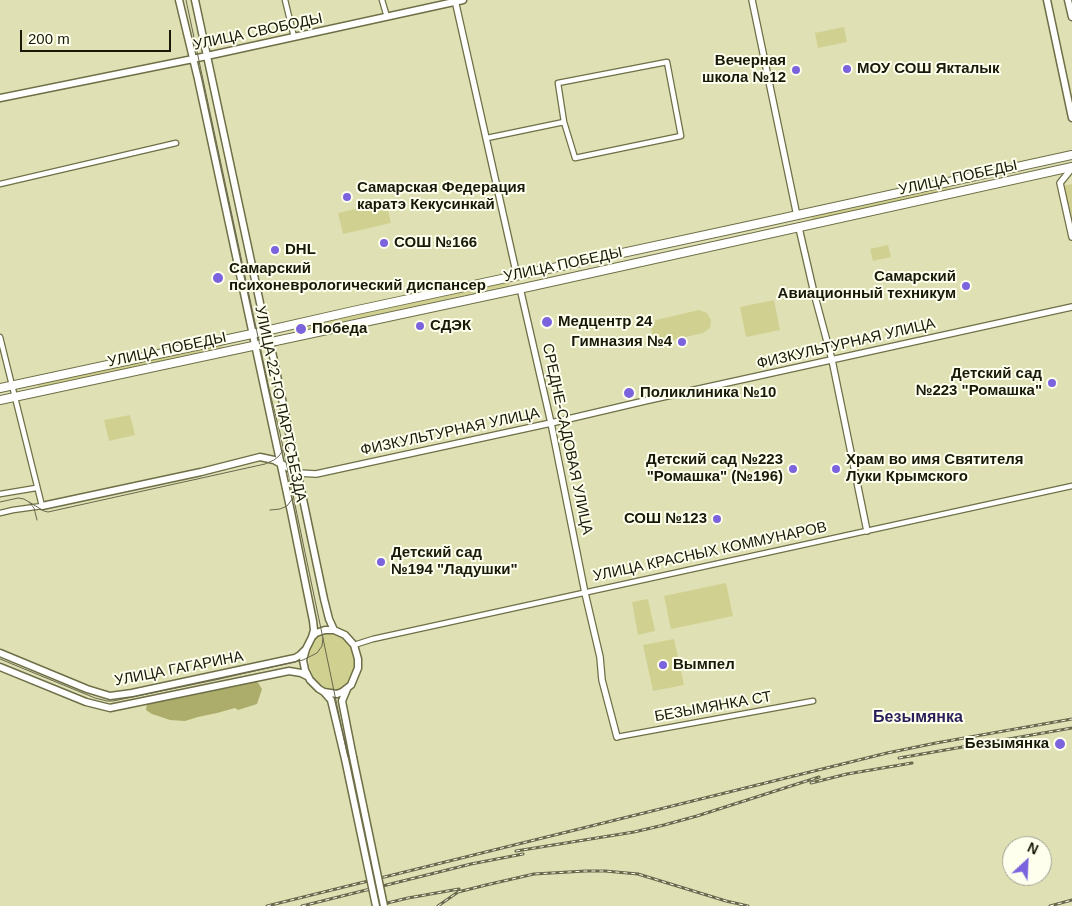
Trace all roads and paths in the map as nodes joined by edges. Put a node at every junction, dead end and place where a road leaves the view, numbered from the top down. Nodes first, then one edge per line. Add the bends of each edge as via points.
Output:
1 (179, 0) edge
2 (195, 0) edge
3 (285, 0) edge
4 (382, 0) edge
5 (752, 0) edge
6 (1047, 0) edge
7 (1068, 0) edge
8 (458, 1) edge
9 (387, 16) junction
10 (1072, 17) edge
11 (294, 37) junction
12 (208, 56) junction
13 (193, 59) junction
14 (0, 98) edge
15 (1072, 118) edge
16 (564, 122) junction
17 (486, 138) junction
18 (176, 143) dead end
19 (1072, 155) edge
20 (1072, 168) edge
21 (972, 177) junction
22 (950, 182) junction
23 (0, 184) edge
24 (975, 189) junction
25 (954, 194) junction
26 (797, 216) junction
27 (799, 228) junction
28 (1072, 237) edge
29 (517, 276) junction
30 (520, 288) junction
31 (1072, 307) edge
32 (298, 324) junction
33 (267, 331) junction
34 (253, 334) junction
35 (301, 335) junction
36 (0, 337) edge
37 (219, 341) junction
38 (270, 342) junction
39 (256, 345) junction
40 (223, 352) junction
41 (832, 360) junction
42 (12, 385) junction
43 (0, 388) edge
44 (14, 397) junction
45 (0, 400) edge
46 (551, 423) junction
47 (280, 463) junction
48 (298, 474) junction
49 (1072, 486) edge
50 (36, 488) junction
51 (0, 494) edge
52 (42, 506) junction
53 (0, 513) edge
54 (867, 531) junction
55 (584, 593) junction
56 (334, 630) junction
57 (312, 637) junction
58 (354, 645) junction
59 (306, 649) junction
60 (0, 653) edge
61 (0, 667) edge
62 (307, 676) junction
63 (347, 689) junction
64 (324, 692) junction
65 (813, 701) dead end
66 (617, 737) joint
67 (376, 906) edge
68 (384, 906) edge

1 - 13 main road, УЛИЦА 22-ГО ПАРТСЪЕЗДА
2 - 12 main road, УЛИЦА 22-ГО ПАРТСЪЕЗДА
3 - 11 street
4 - 9 street
5 - 26 street
6 - 15 main road
7 - 10 main road
8 - 9 main road, УЛИЦА СВОБОДЫ
8 - 17 street, СРЕДНЕ-САДОВАЯ УЛИЦА
9 - 11 main road, УЛИЦА СВОБОДЫ
11 - 12 main road, УЛИЦА СВОБОДЫ
12 - 13 main road, УЛИЦА СВОБОДЫ
12 - 33 main road, УЛИЦА 22-ГО ПАРТСЪЕЗДА
13 - 14 main road, УЛИЦА СВОБОДЫ
13 - 34 main road, УЛИЦА 22-ГО ПАРТСЪЕЗДА
16 - 16 street via 558,83 667,62 681,136 575,158
16 - 17 street
17 - 29 street, СРЕДНЕ-САДОВАЯ УЛИЦА
18 - 23 street
19 - 21 main road, УЛИЦА ПОБЕДЫ
20 - 24 main road, УЛИЦА ПОБЕДЫ
20 - 28 street via 1060,183
21 - 22 main road, УЛИЦА ПОБЕДЫ
21 - 24 main road via 969,184
22 - 25 main road via 958,186
22 - 26 main road, УЛИЦА ПОБЕДЫ
24 - 25 main road, УЛИЦА ПОБЕДЫ
25 - 27 main road, УЛИЦА ПОБЕДЫ
26 - 27 main road
26 - 29 main road, УЛИЦА ПОБЕДЫ
27 - 30 main road, УЛИЦА ПОБЕДЫ
27 - 41 street
29 - 30 main road, СРЕДНЕ-САДОВАЯ УЛИЦА
29 - 32 main road, УЛИЦА ПОБЕДЫ
30 - 35 main road, УЛИЦА ПОБЕДЫ
30 - 46 street, СРЕДНЕ-САДОВАЯ УЛИЦА
31 - 41 street, ФИЗКУЛЬТУРНАЯ УЛИЦА
32 - 33 main road, УЛИЦА ПОБЕДЫ
32 - 35 main road via 292,330
33 - 34 main road, УЛИЦА ПОБЕДЫ
33 - 38 main road, УЛИЦА 22-ГО ПАРТСЪЕЗДА
34 - 37 main road, УЛИЦА ПОБЕДЫ
34 - 39 main road, УЛИЦА 22-ГО ПАРТСЪЕЗДА
35 - 38 main road, УЛИЦА ПОБЕДЫ
36 - 42 street
37 - 40 main road via 228,345
37 - 42 main road, УЛИЦА ПОБЕДЫ
38 - 39 main road, УЛИЦА ПОБЕДЫ
38 - 48 main road, УЛИЦА 22-ГО ПАРТСЪЕЗДА
39 - 40 main road, УЛИЦА ПОБЕДЫ
39 - 47 main road, УЛИЦА 22-ГО ПАРТСЪЕЗДА
40 - 44 main road, УЛИЦА ПОБЕДЫ
41 - 46 street, ФИЗКУЛЬТУРНАЯ УЛИЦА
41 - 54 street
42 - 43 main road, УЛИЦА ПОБЕДЫ
42 - 44 street
44 - 45 main road, УЛИЦА ПОБЕДЫ
44 - 50 street
46 - 48 street, ФИЗКУЛЬТУРНАЯ УЛИЦА via 316,474
46 - 55 street, СРЕДНЕ-САДОВАЯ УЛИЦА
47 - 48 main road
47 - 52 main road via 260,457
47 - 57 main road, УЛИЦА 22-ГО ПАРТСЪЕЗДА via 313,621
48 - 56 main road, УЛИЦА 22-ГО ПАРТСЪЕЗДА
49 - 54 street, УЛИЦА КРАСНЫХ КОММУНАРОВ
50 - 51 street
50 - 52 street
52 - 53 street
54 - 55 street, УЛИЦА КРАСНЫХ КОММУНАРОВ
55 - 58 street, УЛИЦА КРАСНЫХ КОММУНАРОВ
55 - 66 street, СРЕДНЕ-САДОВАЯ УЛИЦА
56 - 57 main road via 324,630
56 - 58 main road via 345,635
57 - 59 main road
58 - 63 main road via 358,668
59 - 60 main road, УЛИЦА ГАГАРИНА via 295,658 110,696
59 - 62 main road via 303,660
61 - 62 main road, УЛИЦА ГАГАРИНА via 86,702 110,708 289,671
62 - 64 main road
63 - 64 main road via 337,694
63 - 68 main road, bridge via 342,701
64 - 67 main road, bridge via 332,700
65 - 66 street, БЕЗЫМЯНКА СТ

